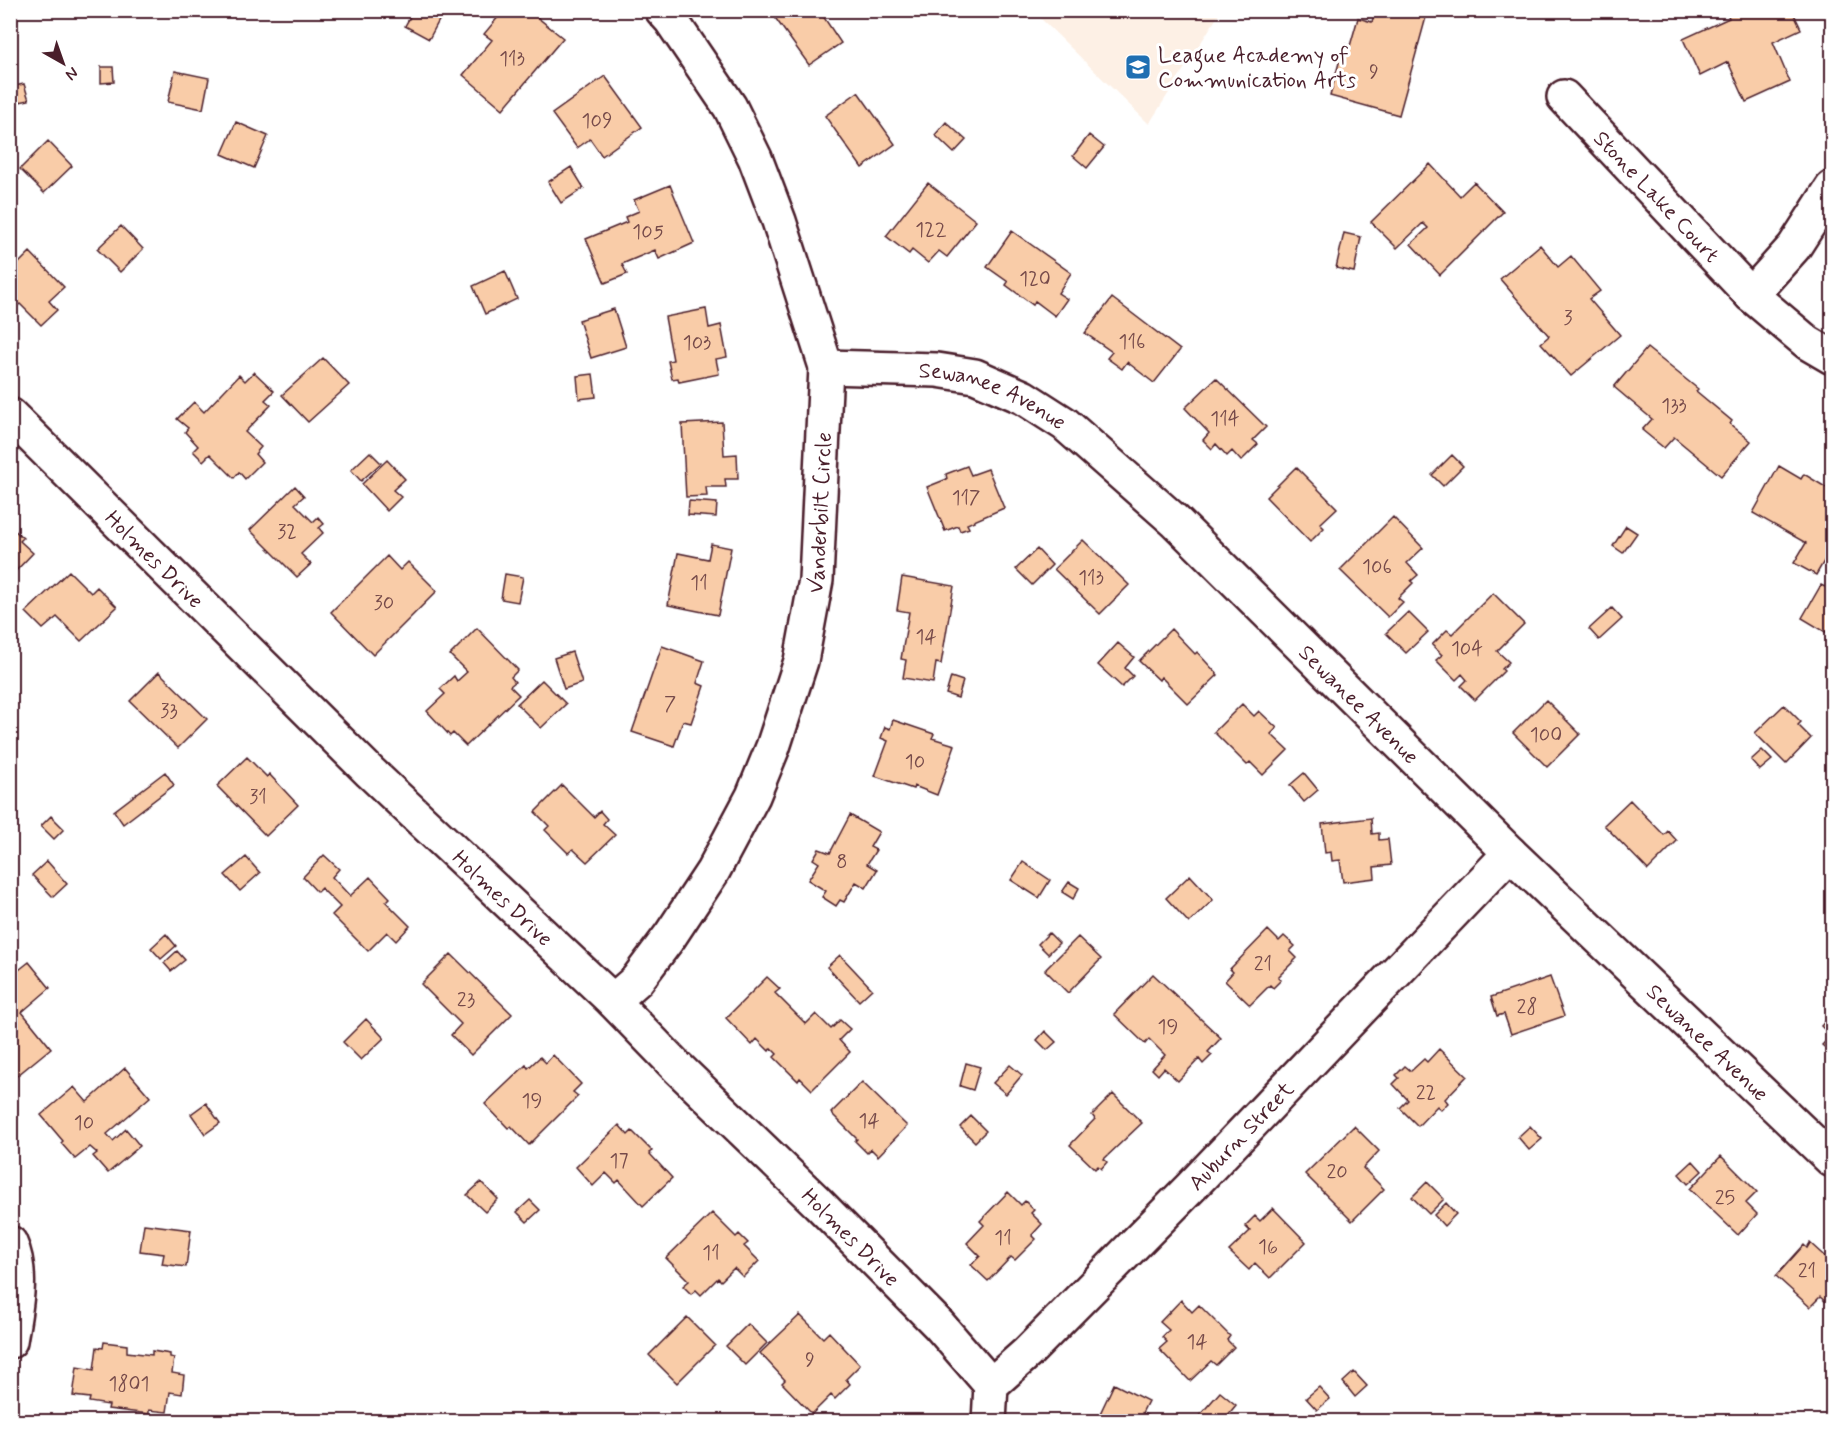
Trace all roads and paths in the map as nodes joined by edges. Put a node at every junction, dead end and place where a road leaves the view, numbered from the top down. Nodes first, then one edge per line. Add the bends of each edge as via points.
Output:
1 (662, 10) edge
2 (1564, 97) dead end
3 (1833, 188) edge
4 (1751, 295) junction
5 (1833, 357) edge
6 (826, 367) junction
7 (10, 415) edge
8 (1510, 853) junction
9 (613, 1001) junction
10 (1833, 1160) edge
11 (10, 1242) edge
12 (10, 1341) edge
13 (992, 1384) junction
14 (989, 1422) edge

1 - 6 street, Vanderbilt Circle via 730,107 755,158 780,221
2 - 4 street, Stone Lake Court
3 - 4 street via 1794,247
4 - 5 street, Stone Lake Court via 1808,343
6 - 8 street, Sewanee Avenue via 937,370 975,376 1023,397 1065,424 1175,521
6 - 9 street, Vanderbilt Circle via 816,579 801,661 773,747 753,796 713,871 637,980
7 - 9 street, Holmes Drive via 370,772
8 - 10 street, Sewanee Avenue
8 - 13 street, Auburn Street via 1191,1187
9 - 13 street, Holmes Drive via 939,1325
11 - 12 street via 15,1252 18,1294
13 - 14 street

